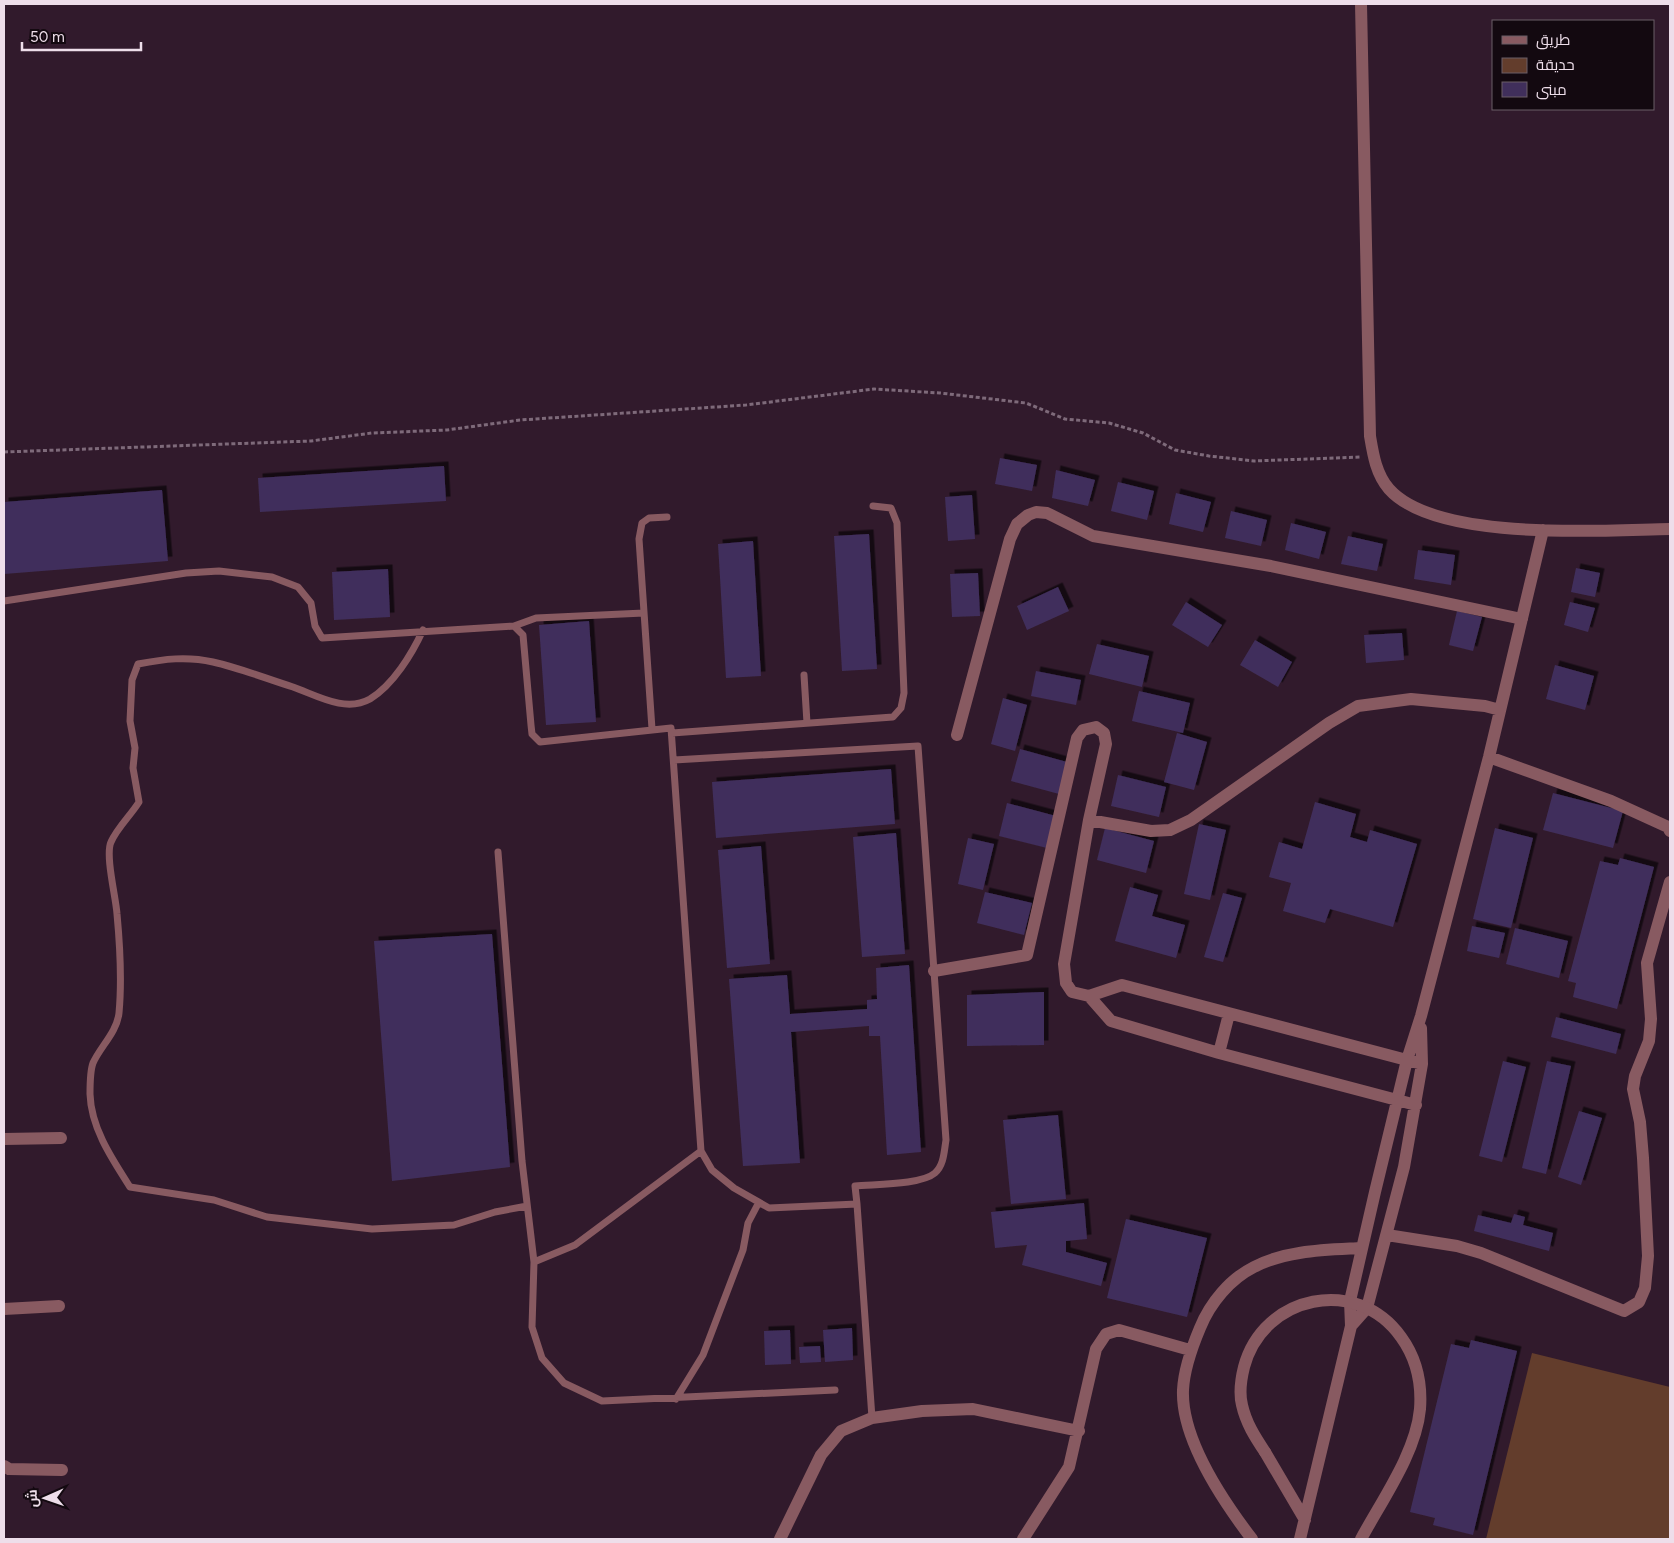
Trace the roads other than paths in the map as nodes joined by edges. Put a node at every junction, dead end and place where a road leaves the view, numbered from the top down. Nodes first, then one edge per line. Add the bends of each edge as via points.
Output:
1 (1361, 4) edge
2 (873, 506) dead end
3 (667, 517) dead end
4 (1670, 529) edge
5 (1543, 530) junction
6 (4, 601) edge
7 (644, 613) junction
8 (1522, 619) junction
9 (514, 626) junction
10 (423, 630) junction
11 (804, 675) dead end
12 (1500, 710) junction
13 (807, 724) junction
14 (652, 729) junction
15 (672, 733) junction
16 (957, 735) dead end
17 (1489, 757) junction
18 (674, 760) junction
19 (1089, 820) junction
20 (1670, 831) edge
21 (498, 852) dead end
22 (1670, 882) edge
23 (934, 971) junction
24 (1089, 996) junction
25 (1229, 1014) junction
26 (1421, 1016) junction
27 (1219, 1053) junction
28 (1407, 1060) junction
29 (1422, 1064) junction
30 (1398, 1100) junction
31 (1416, 1105) junction
32 (61, 1138) dead end
33 (4, 1139) edge
34 (701, 1151) junction
35 (1375, 1192) junction
36 (1397, 1196) junction
37 (759, 1202) junction
38 (857, 1204) junction
39 (527, 1206) junction
40 (1388, 1236) junction
41 (1362, 1248) junction
42 (534, 1262) junction
43 (59, 1306) dead end
44 (4, 1309) edge
45 (1351, 1326) junction
46 (1190, 1350) junction
47 (835, 1390) dead end
48 (676, 1399) junction
49 (872, 1418) junction
50 (1079, 1431) junction
51 (4, 1466) edge
52 (62, 1470) dead end
53 (1305, 1520) junction
54 (780, 1539) edge
55 (1023, 1539) edge
56 (1252, 1539) edge
57 (1300, 1539) edge
58 (1361, 1539) edge

1 - 5 street via 1370,436 1375,464 1388,488 1402,501 1418,508 1467,523
2 - 13 lane via 891,508 897,523 904,693 901,708 893,717
3 - 7 lane via 649,518 642,523 639,539
4 - 5 street
5 - 8 street
6 - 10 lane via 186,573 219,571 272,577 298,588 311,603 315,626 322,638
7 - 9 lane via 536,618
7 - 14 lane
8 - 12 street
8 - 16 street via 1271,566 1093,536 1047,513 1036,512 1017,524 1010,539
9 - 10 lane
9 - 14 lane via 523,635 532,734 540,742
10 - 39 lane via 417,644 391,679 369,699 349,704 318,698 213,662 174,657 138,664 132,680 130,720 135,748 133,768 140,802 110,843 109,862 118,917 119,1015 106,1045 92,1064 90,1095 93,1114 112,1159 130,1187 214,1200 266,1217 372,1230 454,1225
11 - 13 lane
12 - 17 street
12 - 19 street via 1411,699 1358,706 1329,722 1191,820 1170,830 1151,831
13 - 15 lane
14 - 15 lane via 671,728
15 - 18 lane
17 - 20 street via 1611,801 1668,827
17 - 26 street
18 - 23 lane via 918,746
18 - 34 lane
19 - 23 street via 1106,744 1104,733 1096,726 1083,730 1077,738 1027,955
19 - 24 street via 1064,964 1066,983 1072,992
21 - 39 lane
22 - 40 street via 1647,963 1651,1019 1648,1041 1633,1089 1642,1140 1648,1256 1645,1288 1639,1302 1624,1311 1457,1246
23 - 38 lane via 946,1140 944,1160 936,1172 925,1179 855,1186
24 - 25 street via 1122,985
24 - 27 street via 1111,1021
25 - 27 street
25 - 28 street
26 - 28 street
26 - 29 street
27 - 30 street
28 - 29 street
28 - 30 street
29 - 31 street
30 - 31 street
30 - 35 street
31 - 36 street
32 - 33 street
34 - 37 lane via 712,1170
34 - 42 lane via 575,1245
35 - 36 street
35 - 41 street
36 - 40 street
37 - 38 lane via 769,1208
37 - 48 lane via 748,1223 743,1250 703,1355
38 - 49 lane
39 - 42 lane
40 - 45 street via 1367,1308
41 - 45 street via 1350,1301
41 - 46 street via 1283,1256 1254,1267 1229,1284 1206,1313
42 - 48 lane via 532,1327 542,1358 564,1383 602,1401
43 - 44 street
45 - 53 street
46 - 50 street via 1119,1330 1106,1334 1096,1349
46 - 56 street via 1183,1390 1187,1421 1214,1481
47 - 48 lane
49 - 50 street via 922,1411 973,1409
49 - 54 street via 841,1430 821,1455
50 - 55 street via 1069,1467
51 - 52 street via 8,1469
53 - 57 street
53 - 58 street, bridge via 1248,1426 1242,1403 1243,1371 1260,1332 1281,1314 1324,1300 1358,1304 1377,1313 1396,1330 1410,1349 1420,1385 1420,1410 1412,1443

